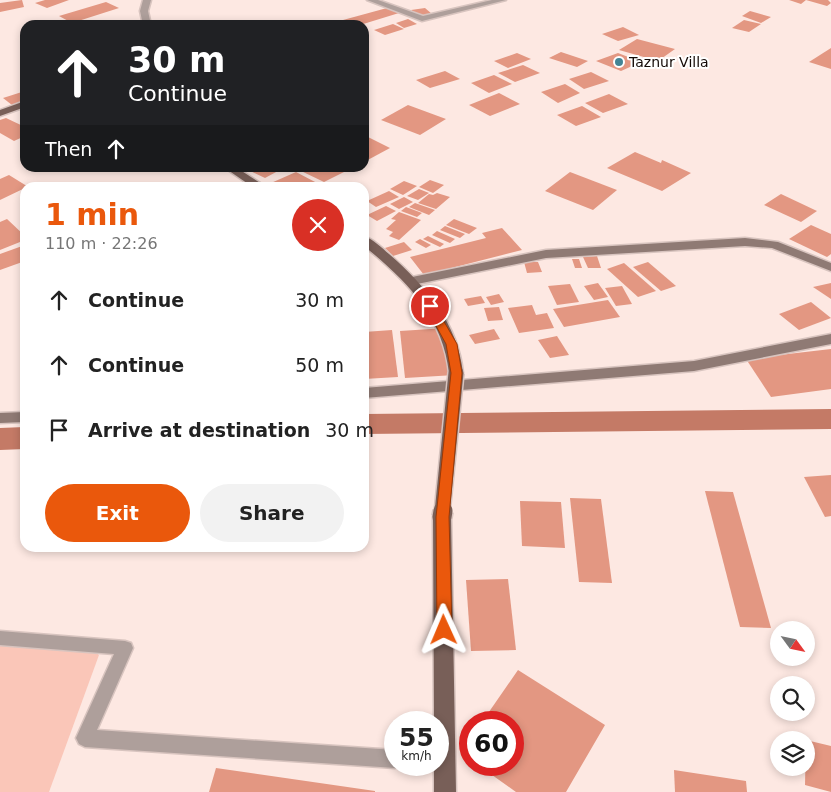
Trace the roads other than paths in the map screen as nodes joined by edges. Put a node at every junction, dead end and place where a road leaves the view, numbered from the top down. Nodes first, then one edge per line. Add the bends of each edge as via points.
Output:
1 (147, 0) edge
2 (371, 0) edge
3 (502, 0) edge
4 (146, 20) edge
5 (20, 106) edge
6 (0, 113) edge
7 (237, 172) edge
8 (253, 182) edge
9 (369, 244) edge
10 (831, 267) edge
11 (412, 280) junction
12 (831, 338) edge
13 (369, 393) edge
14 (20, 417) edge
15 (0, 418) edge
16 (0, 638) edge
17 (442, 711) edge
18 (384, 757) edge
19 (444, 776) edge
20 (446, 792) edge

1 - 4 street
2 - 3 street via 422,19
5 - 6 main road
7 - 8 main road
9 - 11 main road
10 - 11 street via 774,245 745,242 546,254
11 - 17 main road, bridge via 451,344 456,373 442,517
12 - 13 street via 694,366
14 - 15 street
16 - 18 lane via 125,648 85,738
19 - 20 main road

